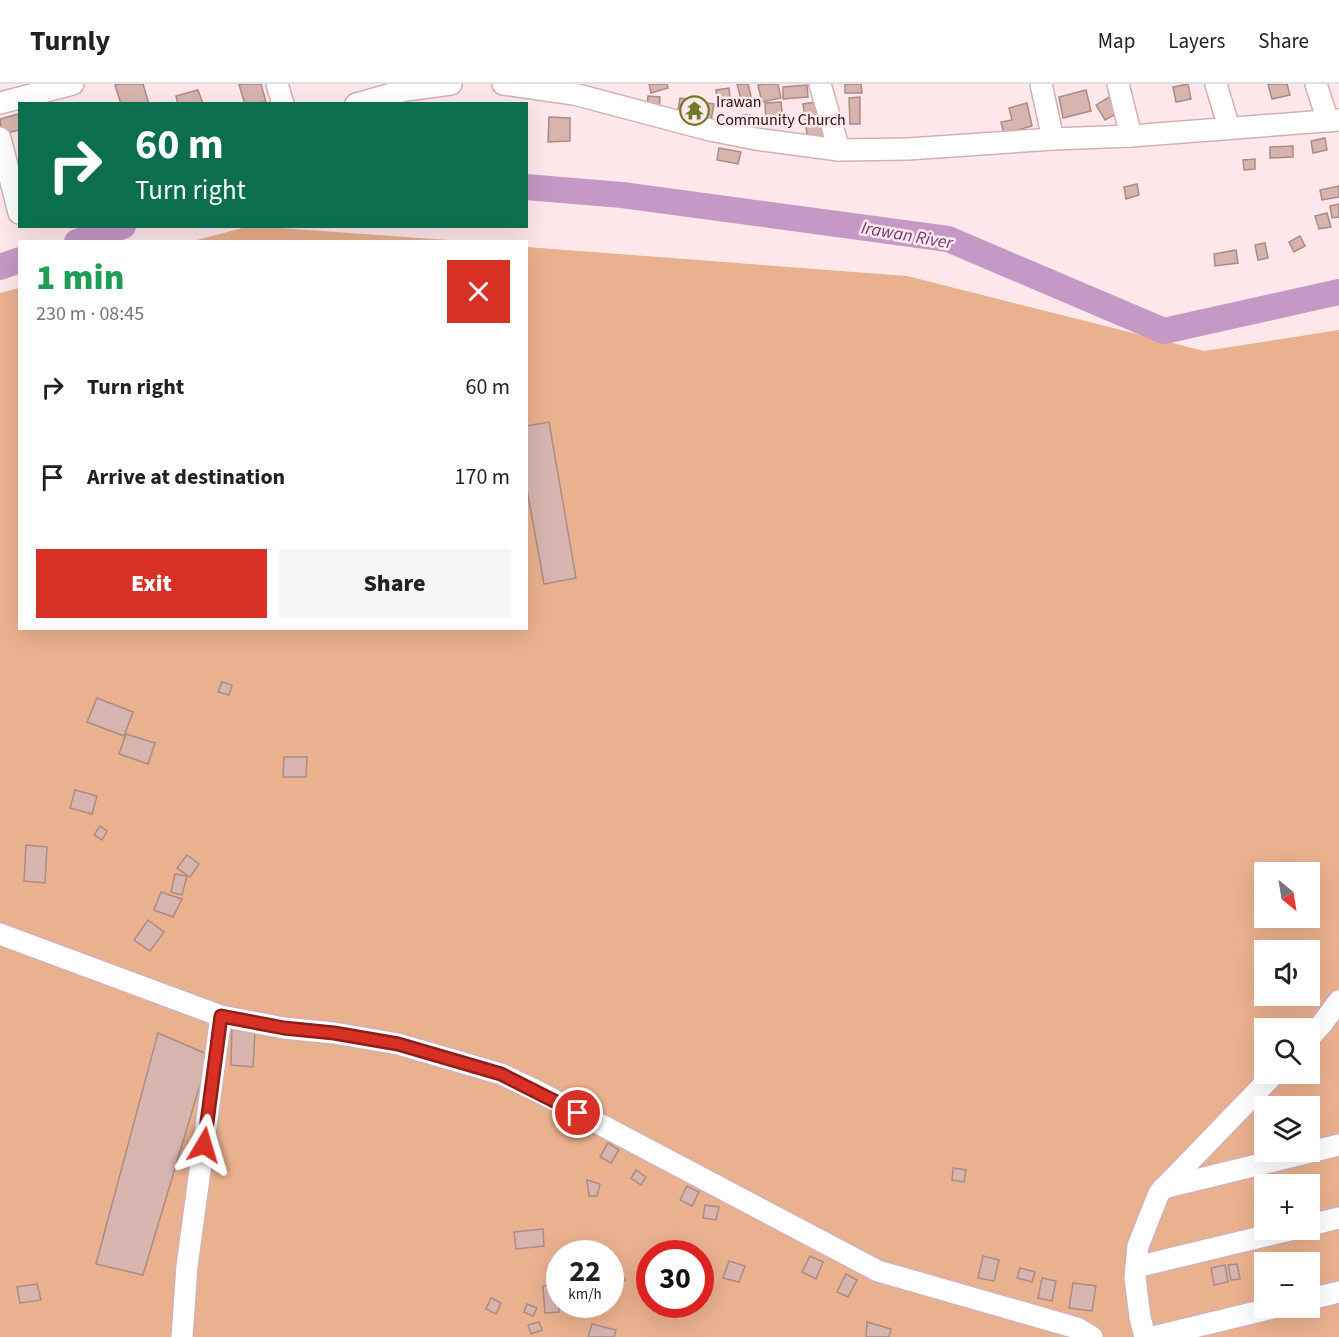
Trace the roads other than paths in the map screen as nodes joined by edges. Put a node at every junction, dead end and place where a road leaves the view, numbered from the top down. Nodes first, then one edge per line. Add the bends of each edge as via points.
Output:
1 (73, 84) edge
2 (277, 84) edge
3 (451, 84) edge
4 (503, 84) edge
5 (820, 84) edge
6 (1041, 84) edge
7 (1118, 84) edge
8 (1216, 84) edge
9 (1316, 84) edge
10 (573, 87) edge
11 (282, 102) edge
12 (363, 102) edge
13 (0, 104) edge
14 (1334, 121) edge
15 (1230, 128) junction
16 (1131, 136) junction
17 (0, 138) edge
18 (1053, 139) junction
19 (839, 150) junction
20 (18, 209) edge
21 (18, 213) edge
22 (0, 218) edge
23 (0, 934) edge
24 (1339, 1001) edge
25 (221, 1016) junction
26 (1320, 1026) edge
27 (1264, 1084) edge
28 (1339, 1145) edge
29 (1163, 1188) junction
30 (1339, 1218) edge
31 (1320, 1223) edge
32 (1254, 1239) edge
33 (1136, 1267) junction
34 (1339, 1292) edge
35 (1320, 1297) edge
36 (1254, 1313) edge
37 (182, 1337) edge
38 (1092, 1337) edge
39 (1145, 1337) edge
40 (1153, 1337) edge

1 - 13 street
2 - 11 street
3 - 12 street via 406,90
4 - 10 street
5 - 19 street
6 - 18 street
7 - 16 street
8 - 15 street
9 - 14 street
10 - 19 street via 722,132
14 - 15 street
15 - 16 street
16 - 18 street
17 - 20 street
18 - 19 street
21 - 22 street
23 - 25 street
24 - 26 street
25 - 37 street via 187,1266
25 - 38 street via 398,1044 501,1074 878,1271 1077,1328
27 - 29 street
28 - 29 street
29 - 33 street via 1138,1246
30 - 31 street
32 - 33 street
33 - 39 street
34 - 35 street
36 - 40 street

